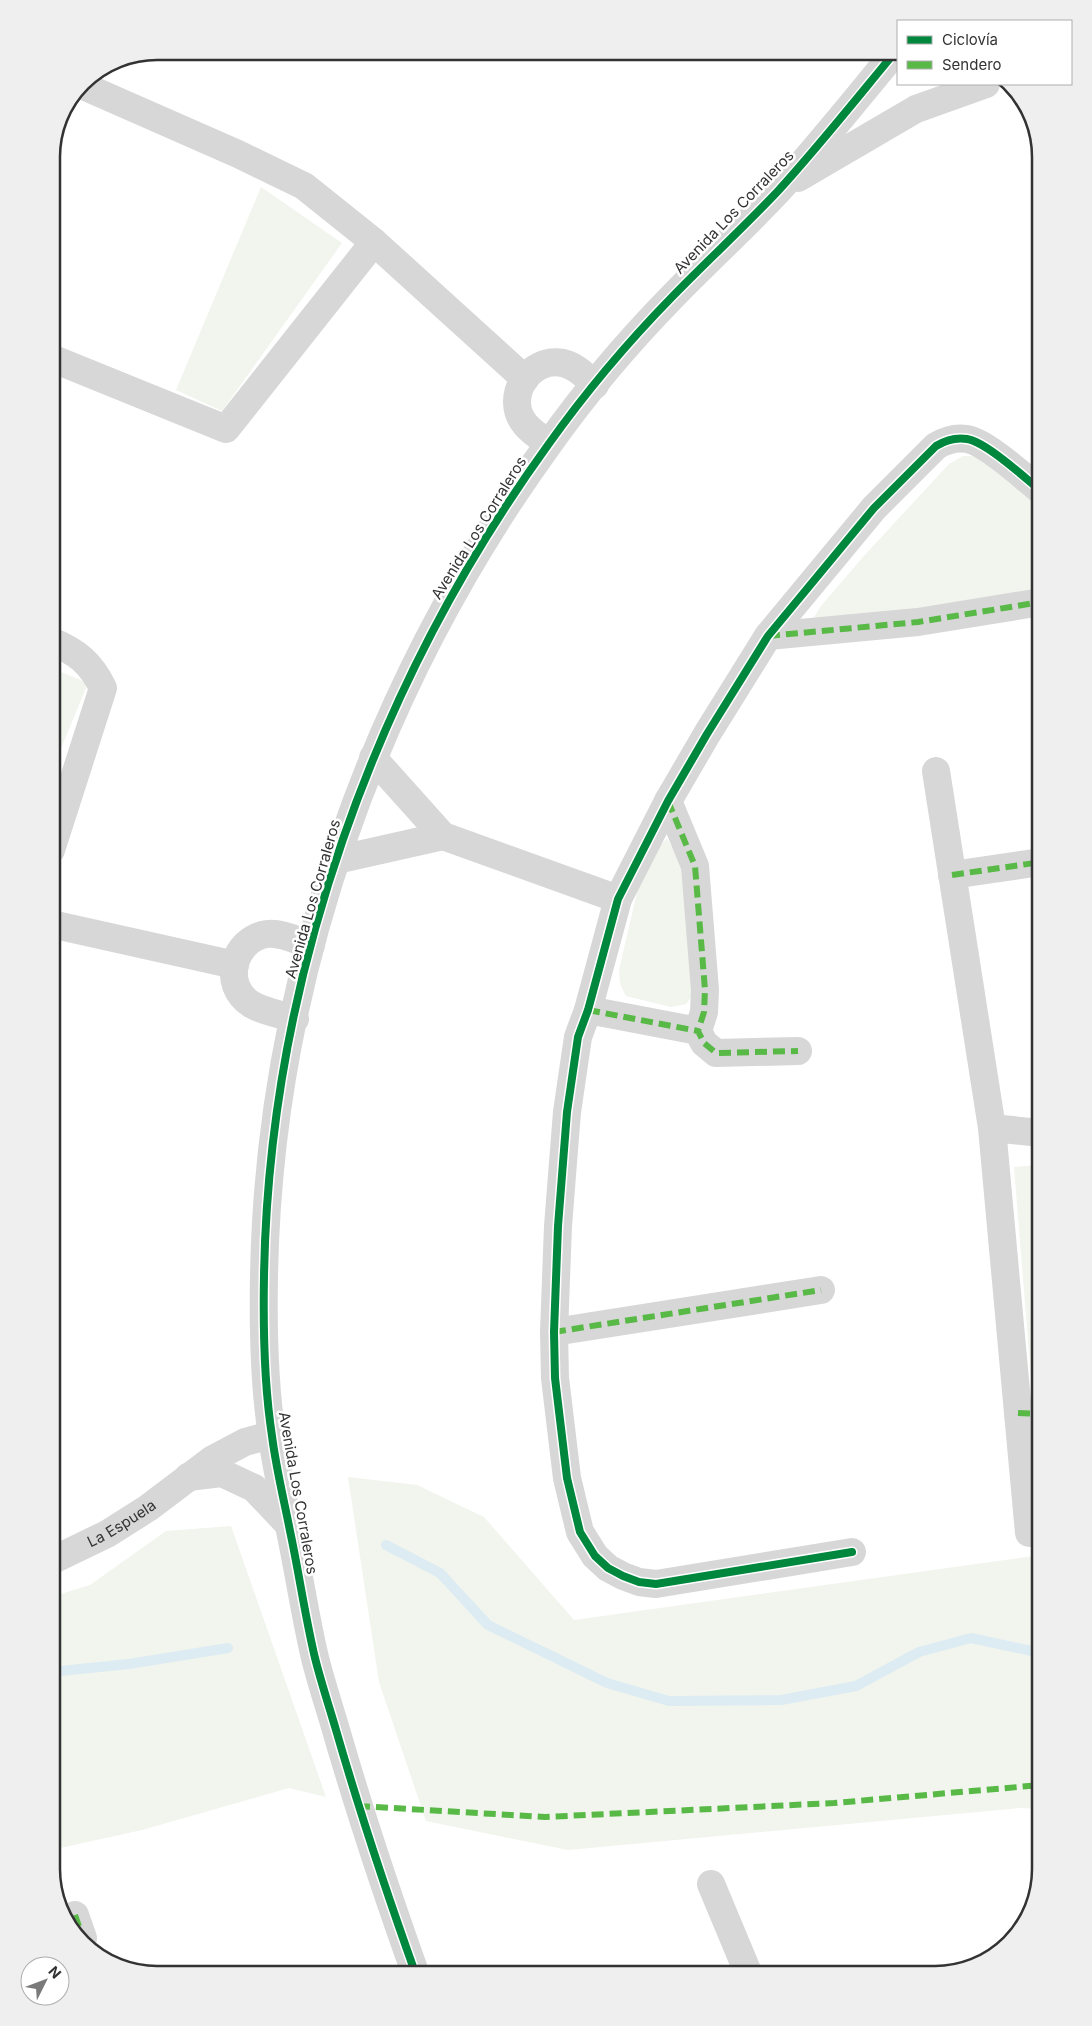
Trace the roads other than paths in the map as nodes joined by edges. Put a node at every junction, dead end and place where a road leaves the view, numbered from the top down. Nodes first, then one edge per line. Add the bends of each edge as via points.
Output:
1 (889, 60) edge
2 (983, 85) edge
3 (88, 88) edge
4 (780, 189) junction
5 (374, 242) junction
6 (60, 362) edge
7 (525, 379) junction
8 (595, 385) junction
9 (549, 444) junction
10 (1032, 484) edge
11 (1032, 603) edge
12 (768, 636) junction
13 (60, 644) edge
14 (373, 758) junction
15 (936, 771) dead end
16 (668, 801) junction
17 (60, 822) edge
18 (443, 836) junction
19 (336, 860) junction
20 (1032, 863) edge
21 (952, 875) junction
22 (618, 898) junction
23 (60, 926) edge
24 (311, 946) junction
25 (235, 965) junction
26 (588, 1010) junction
27 (295, 1018) junction
28 (698, 1031) junction
29 (798, 1050) dead end
30 (992, 1128) junction
31 (1032, 1132) edge
32 (821, 1290) dead end
33 (554, 1332) junction
34 (1029, 1414) edge
35 (272, 1435) junction
36 (187, 1478) junction
37 (290, 1526) junction
38 (1029, 1533) dead end
39 (852, 1552) dead end
40 (60, 1557) edge
41 (711, 1884) dead end
42 (413, 1966) edge
43 (745, 1966) edge

1 - 4 street, Avenida Los Corraleros
2 - 4 street, Avenida Los Corraleros via 916,109
3 - 5 street via 304,186
4 - 8 street, Avenida Los Corraleros via 671,298
5 - 6 street via 226,429
5 - 7 street
7 - 8 street via 539,366 562,363 576,369
7 - 9 street via 518,391 520,415 524,424
8 - 9 street, Avenida Los Corraleros
9 - 14 street, Avenida Los Corraleros via 492,526 459,582
10 - 12 street via 980,443 968,439 946,440 936,446 874,508
11 - 12 street via 918,622
12 - 16 street
13 - 17 street via 72,649 95,671 103,688
14 - 18 street
14 - 19 street, Avenida Los Corraleros
15 - 21 street
16 - 22 street
16 - 28 street via 695,866 705,990 704,1012
18 - 19 street
18 - 22 street
19 - 24 street, Avenida Los Corraleros
20 - 21 street
21 - 30 street
22 - 26 street
23 - 25 street
24 - 25 street via 281,935 266,934 245,944
24 - 27 street, Avenida Los Corraleros
25 - 27 street via 235,981 243,997 257,1007
26 - 28 street
26 - 33 street via 578,1037 567,1112
27 - 35 street, Avenida Los Corraleros via 280,1090 264,1233 263,1306
28 - 29 street via 704,1043 716,1053
30 - 31 street
30 - 34 street
32 - 33 street
33 - 39 street via 567,1478 580,1532 595,1556 608,1568 639,1582 656,1584
34 - 38 street
35 - 36 street, La Espuela via 245,1442
35 - 37 street, Avenida Los Corraleros
36 - 37 street, La Espuela via 222,1473 254,1488
36 - 40 street, La Espuela via 107,1534
37 - 42 street, Avenida Los Corraleros via 315,1657 358,1806
41 - 43 street

